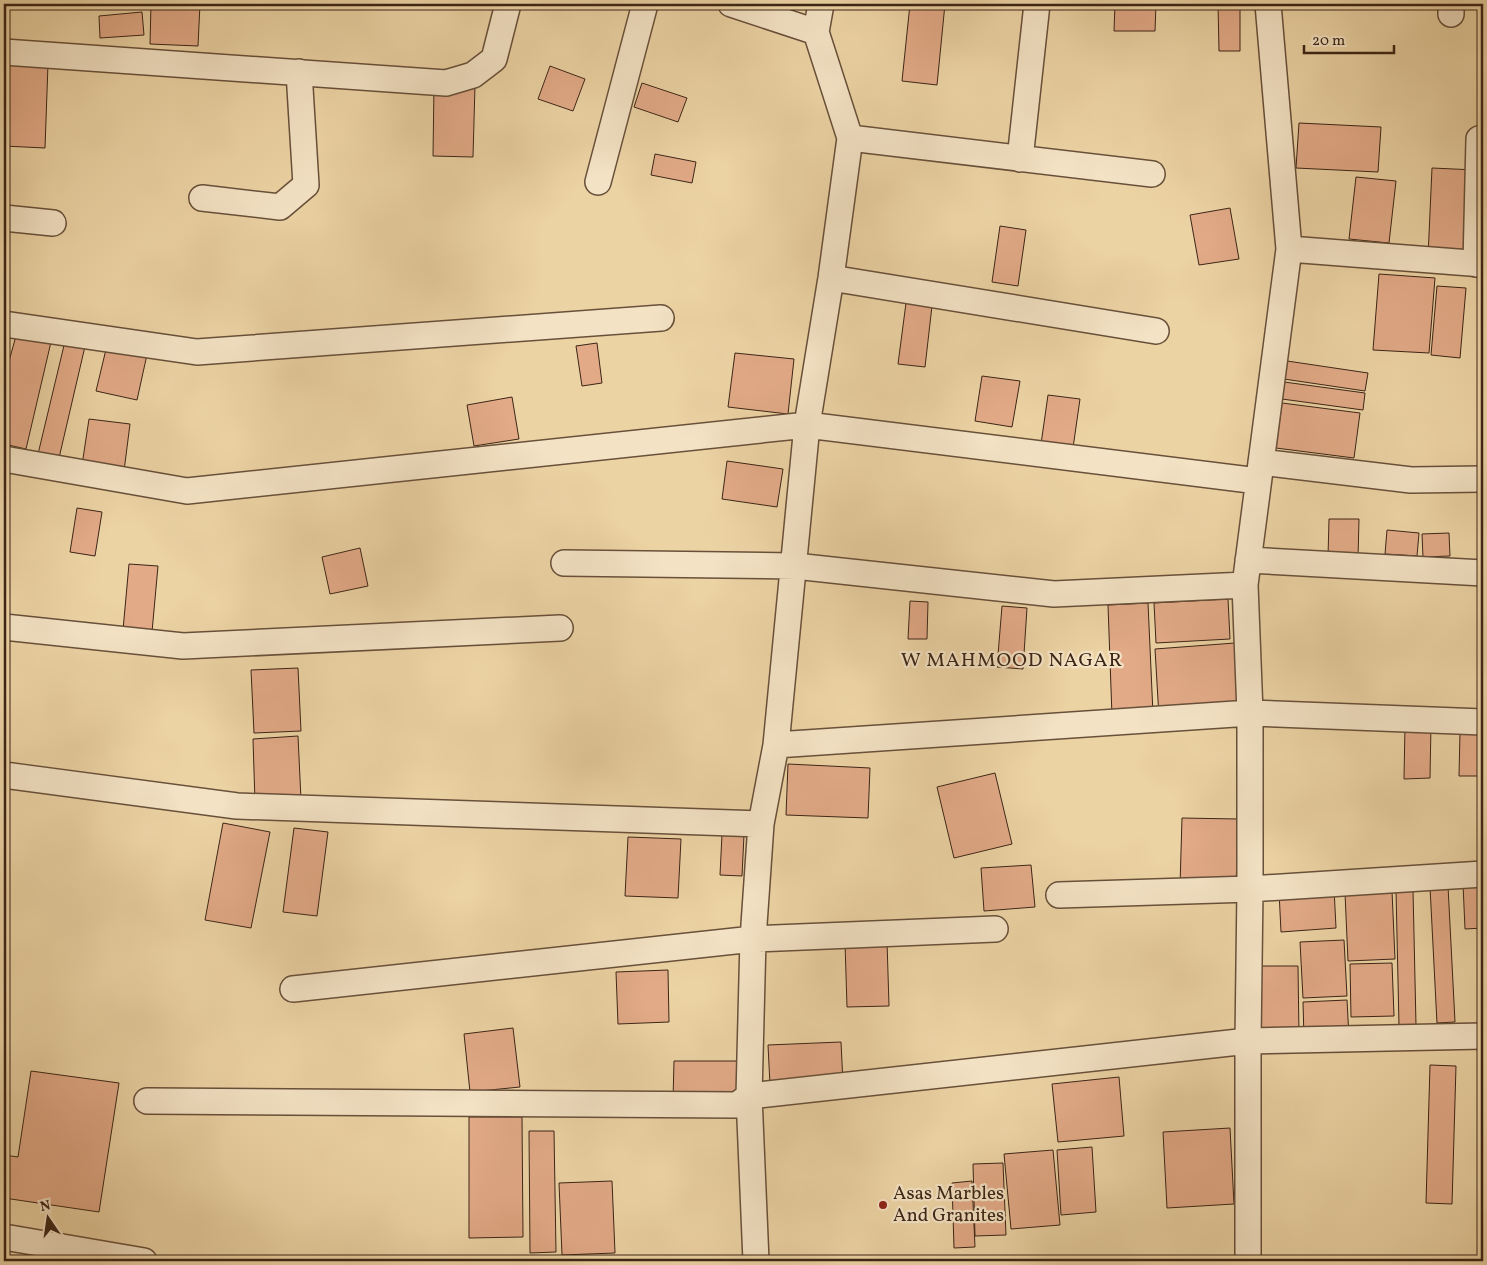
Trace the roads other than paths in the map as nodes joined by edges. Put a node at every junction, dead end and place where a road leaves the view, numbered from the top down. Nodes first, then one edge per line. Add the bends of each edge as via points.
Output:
1 (508, 4) edge
2 (645, 4) edge
3 (730, 4) edge
4 (821, 4) edge
5 (1037, 4) edge
6 (1268, 4) edge
7 (816, 32) junction
8 (4, 52) edge
9 (299, 72) junction
10 (850, 138) junction
11 (1479, 139) dead end
12 (1020, 158) junction
13 (1152, 174) dead end
14 (598, 182) dead end
15 (202, 198) dead end
16 (4, 218) edge
17 (53, 223) dead end
18 (1289, 249) junction
19 (1480, 264) edge
20 (831, 278) junction
21 (660, 318) dead end
22 (4, 324) edge
23 (1156, 331) dead end
24 (808, 425) junction
25 (4, 458) edge
26 (1259, 471) junction
27 (1483, 479) edge
28 (1248, 560) junction
29 (564, 563) dead end
30 (794, 566) junction
31 (1483, 573) edge
32 (1245, 585) junction
33 (4, 627) edge
34 (560, 628) dead end
35 (1250, 713) junction
36 (1483, 722) edge
37 (776, 745) junction
38 (4, 775) edge
39 (761, 824) junction
40 (1483, 874) edge
41 (1250, 889) junction
42 (1060, 895) dead end
43 (995, 929) dead end
44 (753, 939) junction
45 (293, 989) dead end
46 (1483, 1036) edge
47 (1248, 1041) junction
48 (749, 1096) junction
49 (146, 1102) dead end
50 (4, 1237) edge
51 (144, 1261) edge
52 (756, 1261) edge
53 (1248, 1261) edge

1 - 9 street via 494,58 473,75 446,82
2 - 14 street
3 - 7 street
4 - 7 street
5 - 12 street
6 - 18 street
7 - 10 street
8 - 9 street
9 - 15 street via 306,185 280,208
10 - 12 street
10 - 20 street
11 - 19 street
12 - 13 street
16 - 17 street
18 - 19 street
18 - 26 street
20 - 23 street
20 - 24 street
21 - 22 street via 197,352
24 - 25 street via 186,491
24 - 26 street
24 - 30 street
26 - 27 street via 1411,480
26 - 28 street
28 - 31 street
28 - 32 street
29 - 30 street
30 - 32 street via 1054,594
30 - 37 street
32 - 35 street
33 - 34 street via 184,646
35 - 36 street
35 - 37 street
35 - 41 street
37 - 39 street
38 - 39 street via 237,806
39 - 44 street
40 - 41 street
41 - 42 street
41 - 47 street
43 - 44 street
44 - 45 street
44 - 48 street
46 - 47 street
47 - 48 street
47 - 53 street
48 - 49 street via 737,1105
48 - 52 street
50 - 51 street

